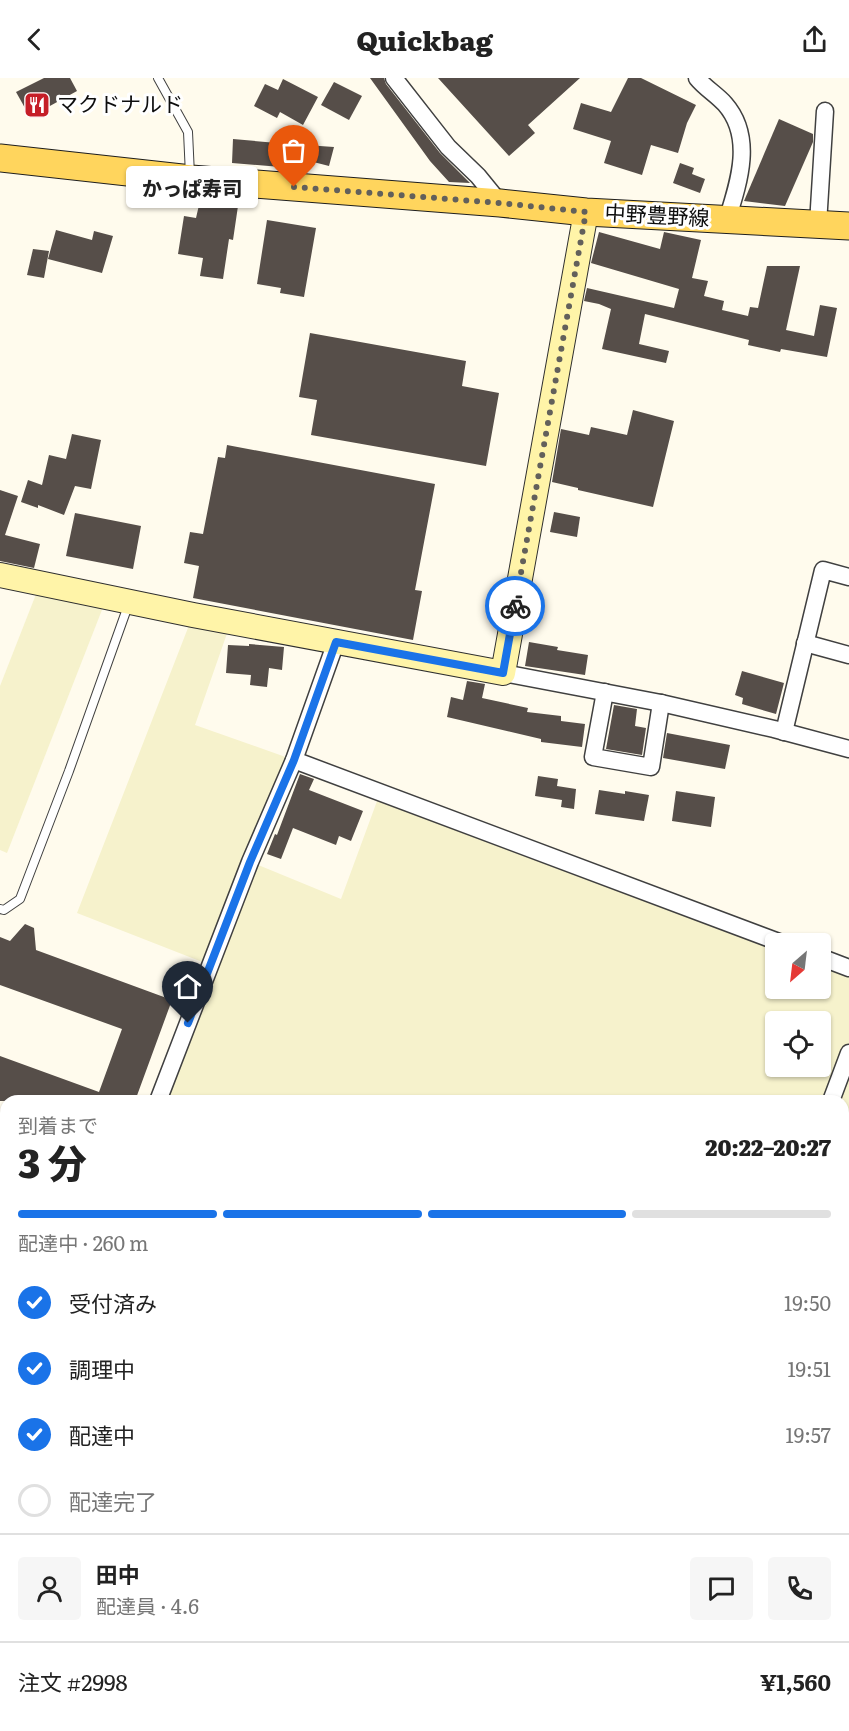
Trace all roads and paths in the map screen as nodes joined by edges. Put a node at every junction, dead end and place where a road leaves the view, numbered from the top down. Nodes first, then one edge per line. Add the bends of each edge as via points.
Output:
1 (158, 78) edge
2 (394, 78) edge
3 (697, 78) edge
4 (825, 111) dead end
5 (0, 150) edge
6 (13, 159) edge
7 (191, 179) junction
8 (500, 203) junction
9 (586, 212) junction
10 (727, 220) junction
11 (818, 224) junction
12 (849, 226) edge
13 (0, 575) edge
14 (849, 577) edge
15 (129, 602) junction
16 (336, 642) junction
17 (805, 643) junction
18 (849, 655) edge
19 (503, 673) junction
20 (605, 692) junction
21 (661, 703) junction
22 (784, 732) junction
23 (849, 749) edge
24 (294, 760) junction
25 (0, 909) edge
26 (765, 937) edge
27 (831, 961) edge
28 (849, 968) edge
29 (849, 1053) edge
30 (160, 1095) edge
31 (833, 1095) edge

1 - 7 lane via 188,132
2 - 8 street via 448,147
3 - 10 street via 735,117 742,143 737,190
4 - 11 street
5 - 6 main road, 中野豊野線
6 - 7 main road, 中野豊野線
7 - 8 main road, 中野豊野線
8 - 9 main road, 中野豊野線
9 - 10 main road, 中野豊野線
9 - 19 street
10 - 11 main road, 中野豊野線
11 - 12 main road, 中野豊野線
13 - 15 street
14 - 17 street via 823,570
15 - 16 street
15 - 25 lane via 20,899
16 - 19 street
16 - 24 street
17 - 18 street
17 - 22 street
19 - 20 street
20 - 21 street
20 - 21 street via 593,757 651,767
21 - 22 street
22 - 23 street
24 - 26 street
24 - 30 street via 250,862
27 - 28 street
29 - 31 street

